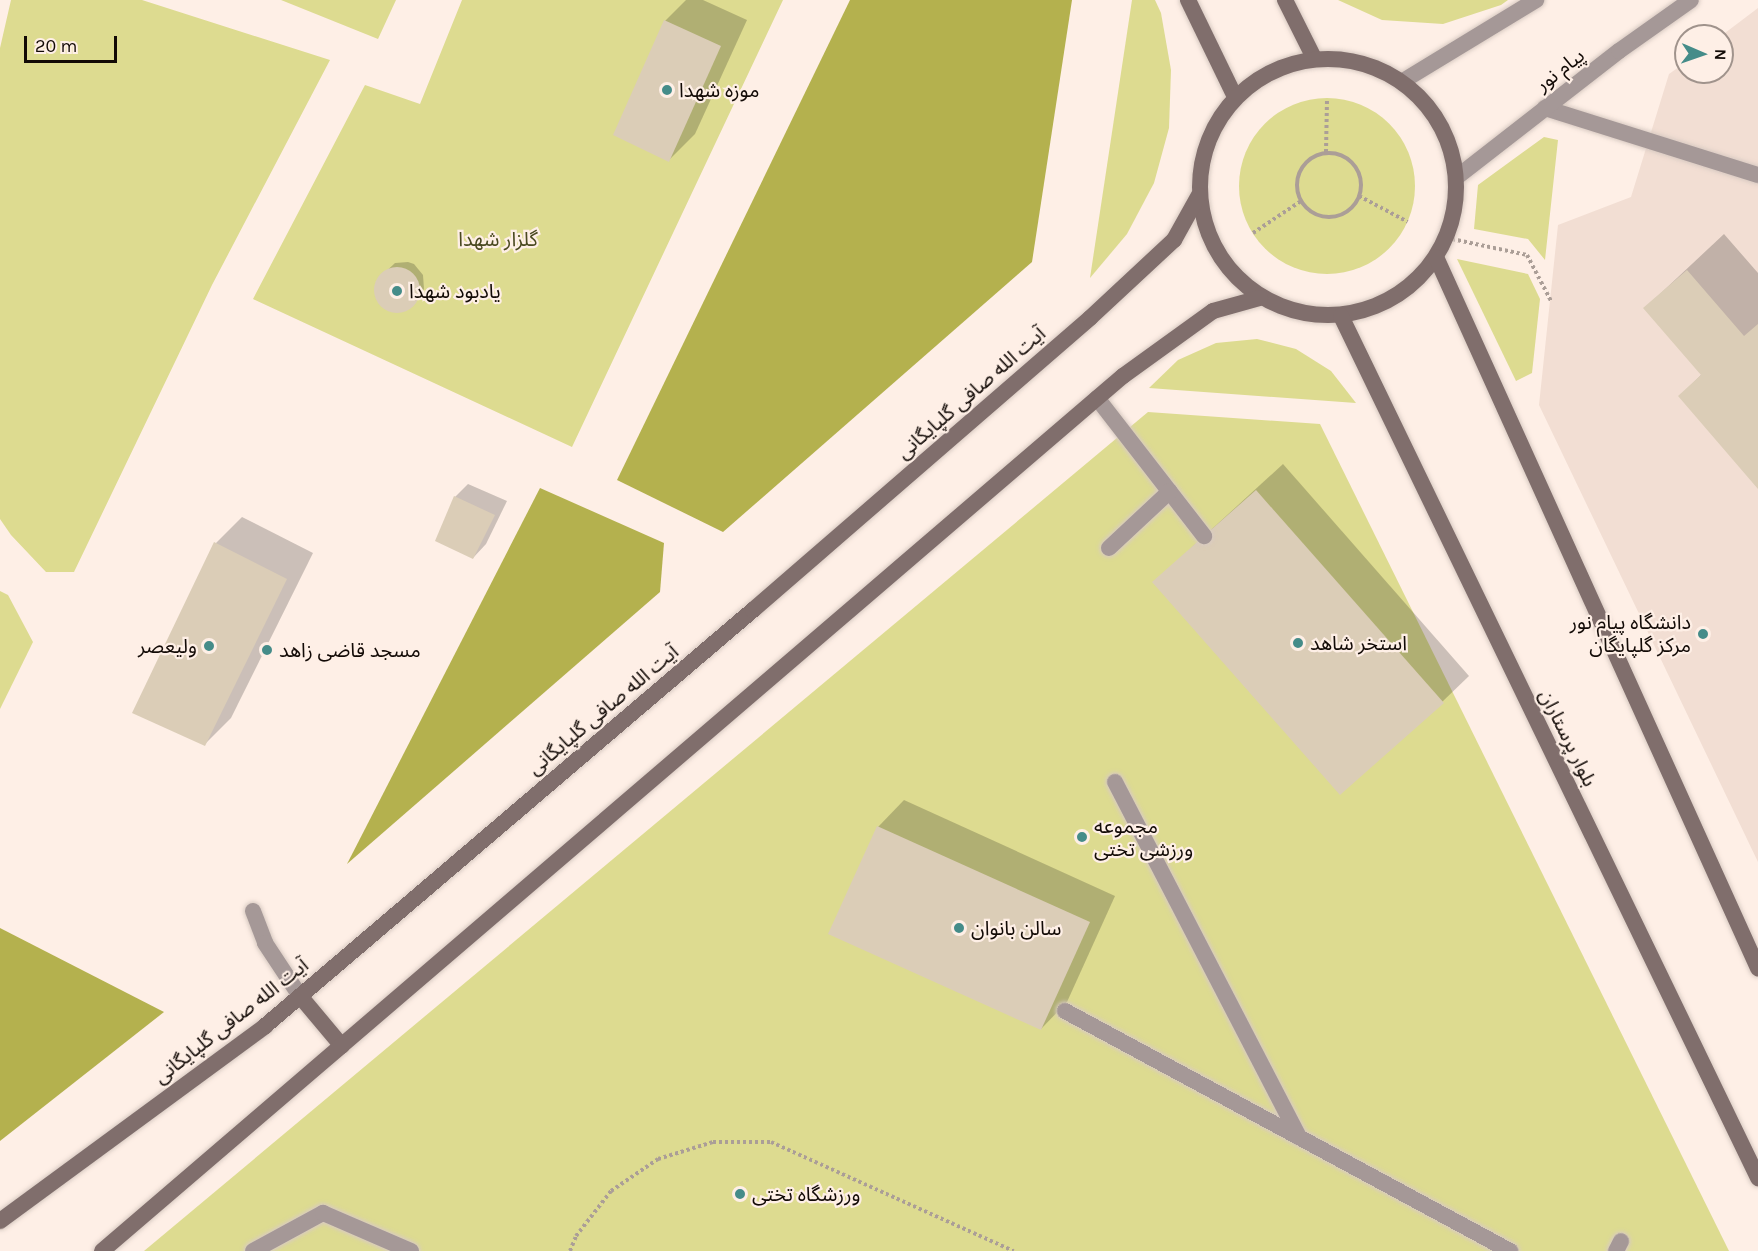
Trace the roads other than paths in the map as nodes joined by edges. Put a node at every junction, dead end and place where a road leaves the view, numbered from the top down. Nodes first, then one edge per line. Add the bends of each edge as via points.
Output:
1 (1188, 0) edge
2 (1285, 0) edge
3 (1536, 0) edge
4 (1691, 0) edge
5 (1314, 58) junction
6 (1403, 81) junction
7 (1235, 97) junction
8 (1545, 108) junction
9 (1758, 175) edge
10 (1457, 177) junction
11 (1198, 195) junction
12 (1436, 257) junction
13 (1260, 298) junction
14 (1341, 316) junction
15 (1097, 398) junction
16 (1170, 491) junction
17 (1204, 536) dead end
18 (1109, 548) dead end
19 (1115, 782) dead end
20 (253, 911) dead end
21 (1758, 968) edge
22 (300, 996) junction
23 (1065, 1011) dead end
24 (342, 1047) junction
25 (1299, 1137) junction
26 (1758, 1178) edge
27 (0, 1221) edge
28 (102, 1251) edge
29 (253, 1251) edge
30 (411, 1251) edge
31 (1510, 1251) edge

1 - 7 main road
2 - 5 main road
3 - 6 street
4 - 8 street, پیام نور
5 - 6 main road via 1345,58 1375,66
5 - 7 main road via 1271,70
6 - 10 main road via 1430,108 1448,140
7 - 11 main road via 1211,134 1201,160
8 - 9 street
8 - 10 street, پیام نور
10 - 12 main road via 1453,218
11 - 13 main road via 1208,236 1229,271
11 - 22 main road, آیت الله صافی گلپایگانی via 1174,240 1090,318
12 - 14 main road via 1411,286 1378,307
12 - 21 main road
13 - 14 main road via 1299,314
13 - 15 main road via 1213,310
14 - 26 main road, بلوار پرستاران
15 - 16 street
15 - 24 main road
16 - 17 street
16 - 18 street
19 - 25 street
20 - 22 street via 265,943
22 - 24 main road
22 - 27 main road, آیت الله صافی گلپایگانی
23 - 25 street
24 - 28 main road
25 - 31 street
29 - 30 street via 323,1213

